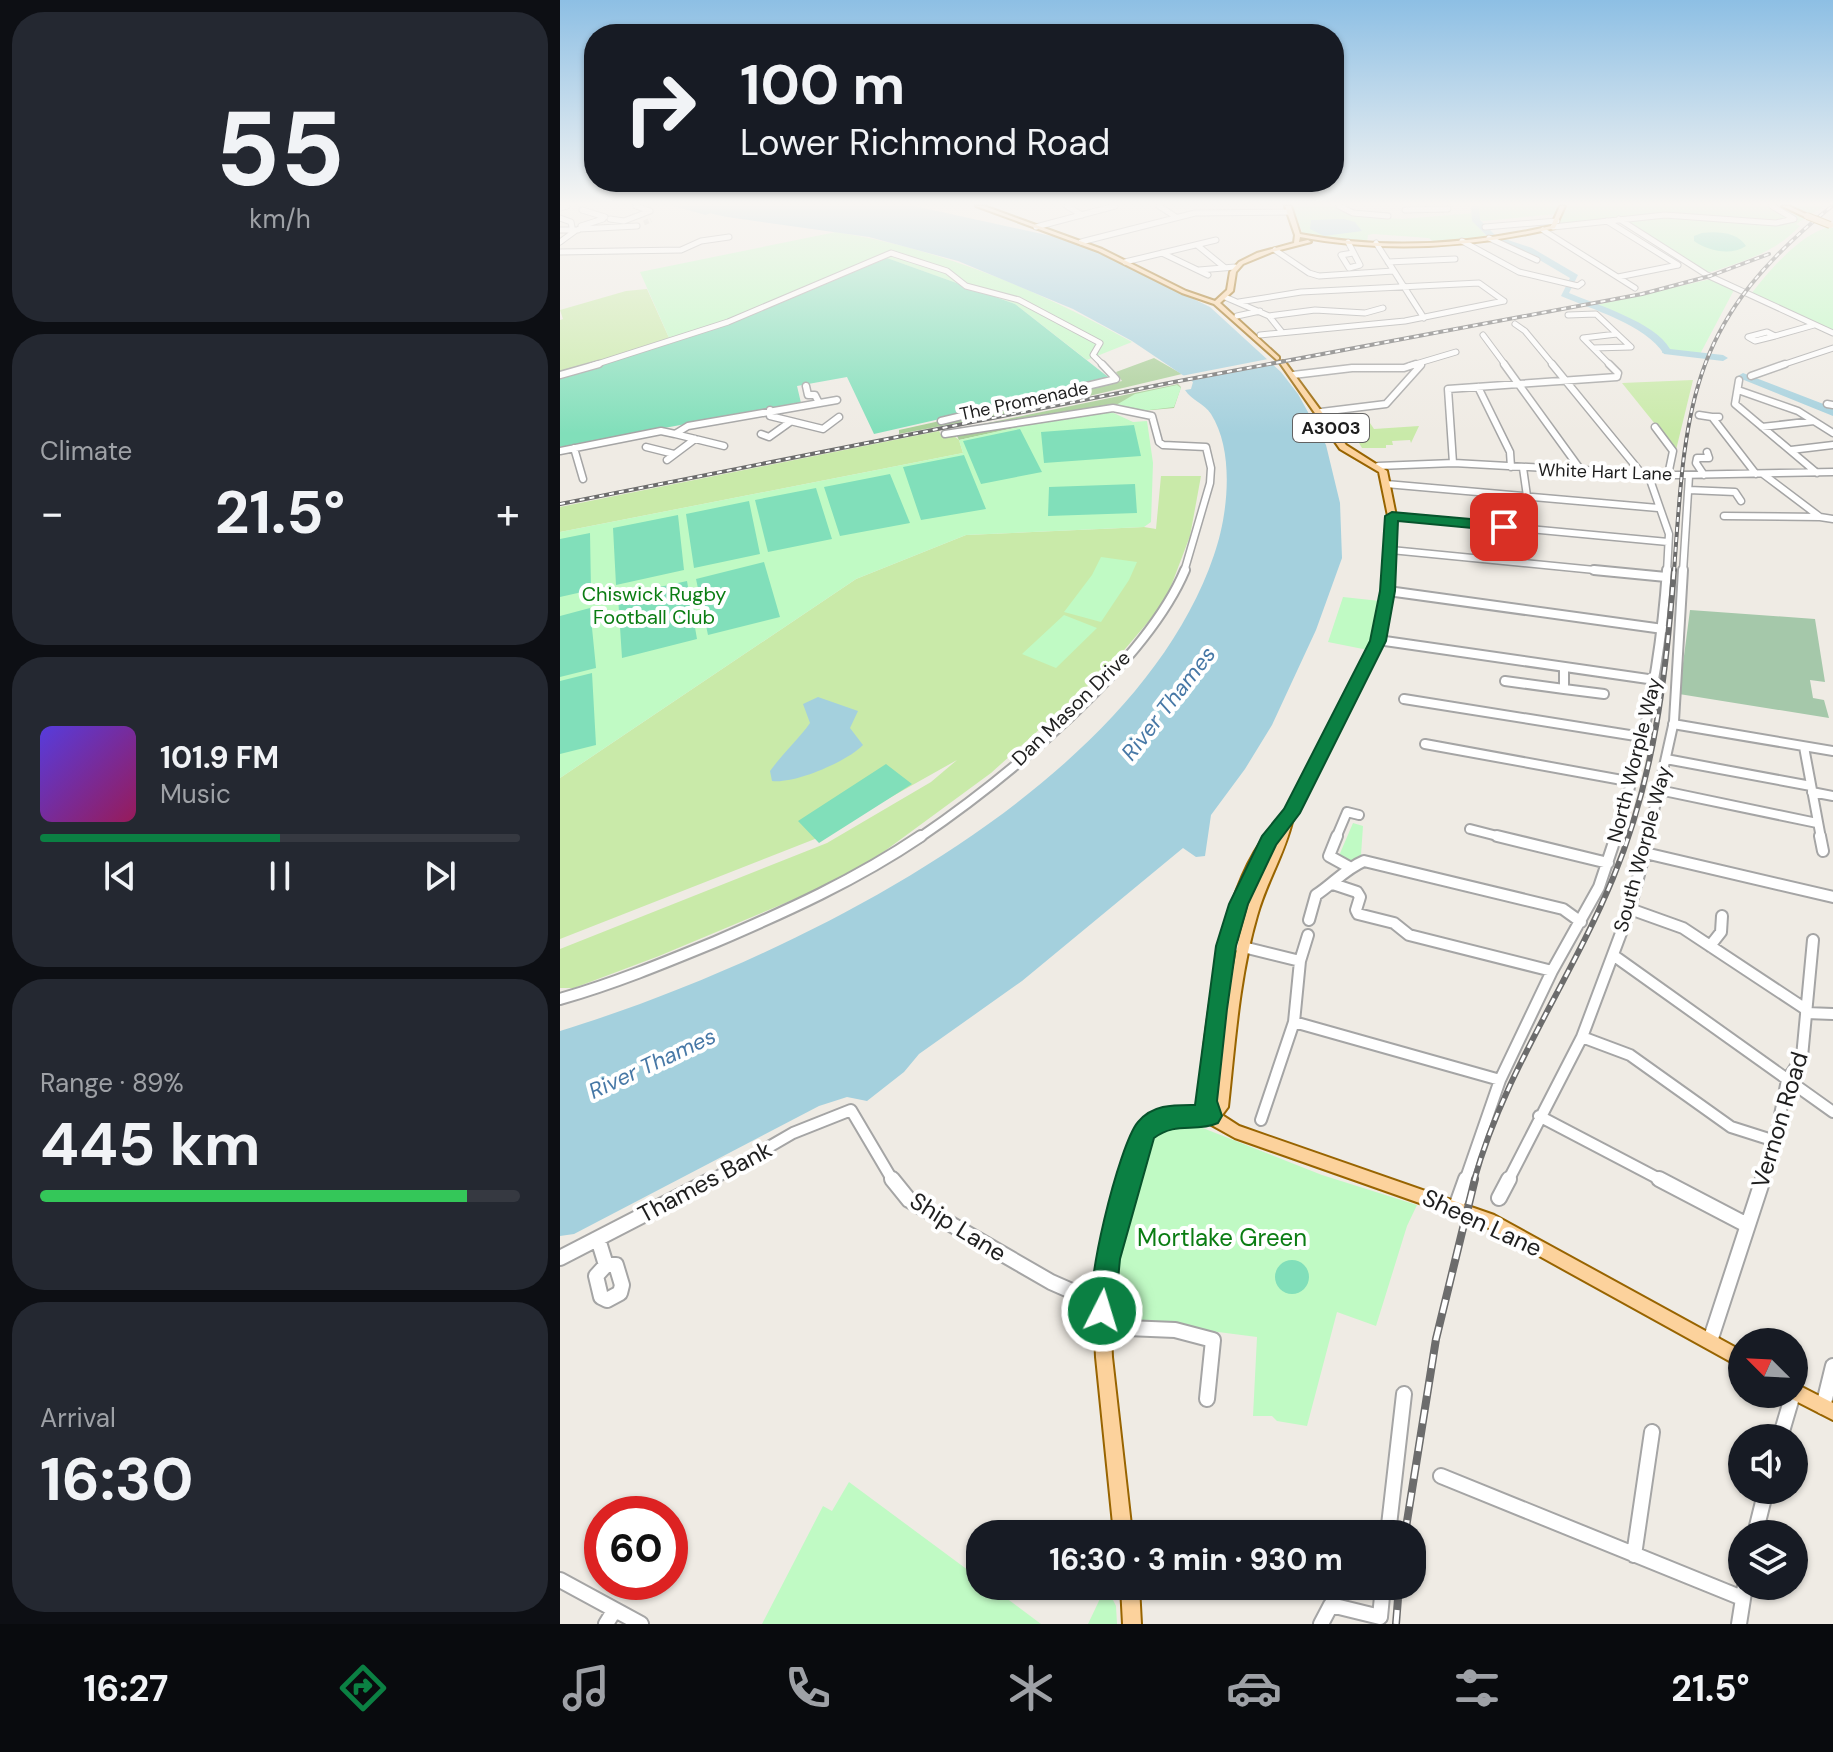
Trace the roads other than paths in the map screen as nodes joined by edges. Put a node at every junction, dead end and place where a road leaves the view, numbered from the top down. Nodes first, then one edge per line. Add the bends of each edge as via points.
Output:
1 (831, 282) edge
2 (961, 282) edge
3 (1164, 282) edge
4 (1232, 282) edge
5 (1400, 282) edge
6 (1562, 282) edge
7 (1625, 282) edge
8 (1722, 282) edge
9 (1575, 285) dead end
10 (1403, 287) junction
11 (1635, 288) dead end
12 (1225, 297) junction
13 (1239, 302) junction
14 (1216, 303) junction
15 (1383, 308) dead end
16 (1260, 311) junction
17 (1568, 315) dead end
18 (1237, 316) dead end
19 (1269, 316) junction
20 (1424, 318) junction
21 (1515, 324) dead end
22 (1814, 325) junction
23 (1281, 331) junction
24 (1269, 333) junction
25 (1833, 333) edge
26 (1617, 334) junction
27 (1260, 335) dead end
28 (1483, 335) dead end
29 (1775, 336) dead end
30 (1275, 339) dead end
31 (1593, 348) junction
32 (1833, 348) edge
33 (1456, 352) dead end
34 (1421, 365) junction
35 (560, 375) edge
36 (1293, 375) junction
37 (1751, 376) dead end
38 (1739, 380) dead end
39 (1565, 381) junction
40 (1519, 384) junction
41 (806, 386) dead end
42 (1478, 387) junction
43 (1738, 390) junction
44 (837, 400) dead end
45 (818, 401) junction
46 (770, 410) junction
47 (1321, 412) junction
48 (1699, 415) dead end
49 (839, 417) dead end
50 (941, 420) dead end
51 (1814, 421) junction
52 (790, 422) junction
53 (1655, 427) dead end
54 (1762, 427) junction
55 (1833, 433) edge
56 (675, 434) junction
57 (761, 434) dead end
58 (945, 434) dead end
59 (695, 439) junction
60 (1833, 445) edge
61 (724, 446) dead end
62 (646, 447) dead end
63 (574, 448) junction
64 (1791, 450) junction
65 (560, 451) edge
66 (1707, 452) dead end
67 (674, 454) junction
68 (667, 460) dead end
69 (1453, 463) junction
70 (1378, 466) junction
71 (1511, 467) junction
72 (1523, 468) junction
73 (1833, 472) edge
74 (1583, 473) junction
75 (1817, 473) junction
76 (1645, 474) junction
77 (1760, 474) junction
78 (1668, 475) junction
79 (1704, 475) junction
80 (1689, 476) junction
81 (583, 479) dead end
82 (1386, 484) junction
83 (1689, 490) junction
84 (1527, 496) junction
85 (1741, 501) dead end
86 (1658, 508) junction
87 (1392, 516) junction
88 (1724, 516) dead end
89 (1820, 517) junction
90 (1833, 519) edge
91 (1668, 542) junction
92 (1391, 550) junction
93 (1666, 577) junction
94 (1388, 591) junction
95 (1663, 629) junction
96 (1378, 640) junction
97 (1564, 667) junction
98 (1655, 680) junction
99 (1505, 681) dead end
100 (1564, 689) junction
101 (1604, 694) dead end
102 (1404, 699) dead end
103 (1673, 724) junction
104 (1642, 737) junction
105 (1425, 744) dead end
106 (1804, 747) junction
107 (1833, 751) edge
108 (1666, 759) junction
109 (1633, 782) junction
110 (1811, 789) junction
111 (1659, 790) junction
112 (1833, 796) edge
113 (1359, 815) dead end
114 (1286, 822) junction
115 (1817, 823) junction
116 (1470, 829) dead end
117 (1823, 851) dead end
118 (1645, 853) junction
119 (1608, 863) junction
120 (1349, 867) junction
121 (1333, 884) junction
122 (1833, 897) edge
123 (1630, 909) junction
124 (1722, 916) dead end
125 (1309, 920) dead end
126 (1581, 922) junction
127 (1308, 935) dead end
128 (1813, 940) dead end
129 (1227, 943) junction
130 (1244, 945) junction
131 (1710, 946) junction
132 (1613, 955) junction
133 (1300, 961) junction
134 (1552, 971) junction
135 (560, 999) edge
136 (1806, 1012) junction
137 (1833, 1014) edge
138 (1294, 1022) junction
139 (1582, 1037) junction
140 (1500, 1080) junction
141 (1787, 1080) junction
142 (851, 1110) joint
143 (1833, 1112) edge
144 (1210, 1116) junction
145 (1539, 1116) junction
146 (1261, 1120) dead end
147 (1775, 1141) junction
148 (1499, 1198) dead end
149 (1456, 1207) junction
150 (1747, 1225) junction
151 (598, 1239) junction
152 (560, 1258) edge
153 (606, 1265) dead end
154 (1103, 1296) junction
155 (1103, 1327) junction
156 (1710, 1341) junction
157 (1728, 1352) edge
158 (1833, 1366) edge
159 (1404, 1394) dead end
160 (1207, 1399) dead end
161 (1808, 1399) edge
162 (1828, 1410) edge
163 (1652, 1432) dead end
164 (1441, 1476) dead end
165 (1122, 1520) edge
166 (1390, 1520) edge
167 (1634, 1555) junction
168 (560, 1580) edge
169 (1728, 1587) edge
170 (1131, 1600) edge
171 (1382, 1600) edge
172 (1743, 1600) edge
173 (610, 1617) edge
174 (641, 1624) edge
175 (1132, 1624) edge
176 (1321, 1624) edge
177 (1739, 1624) edge

1 - 35 street, The Promenade via 733,320
2 - 50 street, The Promenade via 1019,300 1100,343 1093,355 1116,379
3 - 14 main road
4 - 12 main road
5 - 10 street
6 - 9 street
7 - 11 street
8 - 22 street
10 - 13 street via 1301,292
10 - 20 street
10 - 20 street via 1479,283 1504,301
12 - 13 street
12 - 14 main road
13 - 16 street
14 - 36 main road, A3003
15 - 19 street
16 - 18 street
16 - 19 street
17 - 26 street via 1594,313
19 - 23 street
20 - 23 street
21 - 39 street
22 - 25 street
22 - 29 street
23 - 24 street
24 - 27 street
24 - 30 street
26 - 31 street via 1583,339
26 - 31 street via 1631,348
28 - 40 street
31 - 39 street via 1617,377
32 - 37 street
33 - 34 street
34 - 36 street
34 - 47 street via 1386,404
36 - 47 main road, A3003
38 - 43 street
39 - 40 street
39 - 76 street
40 - 42 street
40 - 74 street
41 - 45 street via 808,395
42 - 69 street via 1448,389
42 - 71 street via 1510,452
43 - 51 street
43 - 54 street via 1735,404
44 - 45 street
45 - 46 street
46 - 52 street via 770,416
46 - 56 street via 688,426
47 - 70 main road, A3003 via 1343,447
48 - 77 street via 1716,417
49 - 52 street via 823,429
51 - 54 street
51 - 55 street
52 - 57 street via 769,437
53 - 78 street via 1673,451
54 - 64 street
56 - 59 street
56 - 63 street via 661,431
58 - 135 street, Dan Mason Drive via 1113,408 1152,416 1163,445 1206,447 1211,470 1201,519 1174,595 1124,660 1051,732 907,846 802,905 662,964
59 - 61 street
59 - 67 street
60 - 64 street
62 - 67 street
63 - 65 street
63 - 81 street
64 - 75 street
66 - 79 street via 1709,458 1697,458 1696,463
67 - 68 street
69 - 70 street, White Hart Lane
69 - 71 street, White Hart Lane
70 - 82 main road, A3003
71 - 72 street, White Hart Lane
72 - 74 street, White Hart Lane
72 - 84 street
73 - 75 street, White Hart Lane
74 - 76 street, White Hart Lane
75 - 77 street, White Hart Lane
76 - 78 street, White Hart Lane
76 - 86 street, North Worple Way
77 - 79 street, White Hart Lane
77 - 89 street
78 - 80 street, White Hart Lane
79 - 80 street, White Hart Lane
80 - 83 street, South Worple Way
82 - 84 street
82 - 87 main road, A3003
83 - 85 street via 1735,492
83 - 103 street, South Worple Way
84 - 86 street
86 - 91 street, North Worple Way
87 - 91 street
87 - 92 main road, A3003
88 - 89 street
89 - 90 street
91 - 93 street, North Worple Way
92 - 93 street
92 - 94 main road, A3003
93 - 95 street, North Worple Way
94 - 95 street
94 - 96 main road, A3003
95 - 98 street, North Worple Way
96 - 97 street
96 - 114 main road, A3003
97 - 98 street
97 - 100 street
98 - 104 street, North Worple Way
99 - 100 street
100 - 101 street
102 - 104 street
103 - 106 street
103 - 108 street, South Worple Way
104 - 109 street, North Worple Way
105 - 109 street
106 - 107 street
106 - 110 street
108 - 110 street
108 - 111 street, South Worple Way
109 - 119 street, North Worple Way
110 - 112 street
110 - 115 street
111 - 115 street
111 - 118 street, South Worple Way
113 - 120 street via 1347,812 1329,856
114 - 129 main road, A3003 via 1252,874
114 - 130 main road, A3003
115 - 117 street
116 - 119 street
118 - 122 street
118 - 123 street, South Worple Way
119 - 126 street, North Worple Way
120 - 121 street
120 - 126 street via 1364,861 1563,909
121 - 125 street via 1316,895
121 - 134 street via 1357,892 1358,914 1394,923 1409,935
123 - 131 street via 1683,928
123 - 132 street, South Worple Way
124 - 131 street via 1721,932
126 - 134 street, North Worple Way
127 - 133 street
128 - 136 street, Vernon Road
129 - 130 street
129 - 144 main road, A3003 via 1205,1101
130 - 133 street
130 - 144 main road, A3003 via 1221,1107
131 - 136 street
132 - 139 street, South Worple Way
132 - 141 street
133 - 138 street
134 - 140 street, North Worple Way
136 - 137 street
136 - 141 street, Vernon Road via 1802,1057
138 - 140 street
138 - 146 street
139 - 145 street, South Worple Way
139 - 147 street via 1630,1055 1731,1127
140 - 149 street, North Worple Way
141 - 143 street
141 - 147 street, Vernon Road
142 - 151 street, Thames Bank via 833,1114
142 - 154 street, Ship Lane via 884,1170 909,1200 1051,1282 1076,1293
144 - 149 main road, Sheen Lane via 1235,1131
144 - 154 main road via 1164,1116 1145,1130 1107,1259
145 - 148 street, South Worple Way
145 - 150 street
147 - 150 street, Vernon Road
149 - 156 main road, Sheen Lane
150 - 156 street, Vernon Road
151 - 152 street, Thames Bank
151 - 153 street
154 - 155 main road
155 - 160 street via 1213,1340
155 - 165 main road
156 - 157 main road, Sheen Lane
158 - 162 street
159 - 166 street
161 - 162 main road
163 - 167 street
164 - 167 street
167 - 169 street
168 - 173 street
170 - 175 main road
171 - 176 street via 1380,1617 1331,1605
172 - 177 street
173 - 174 street

